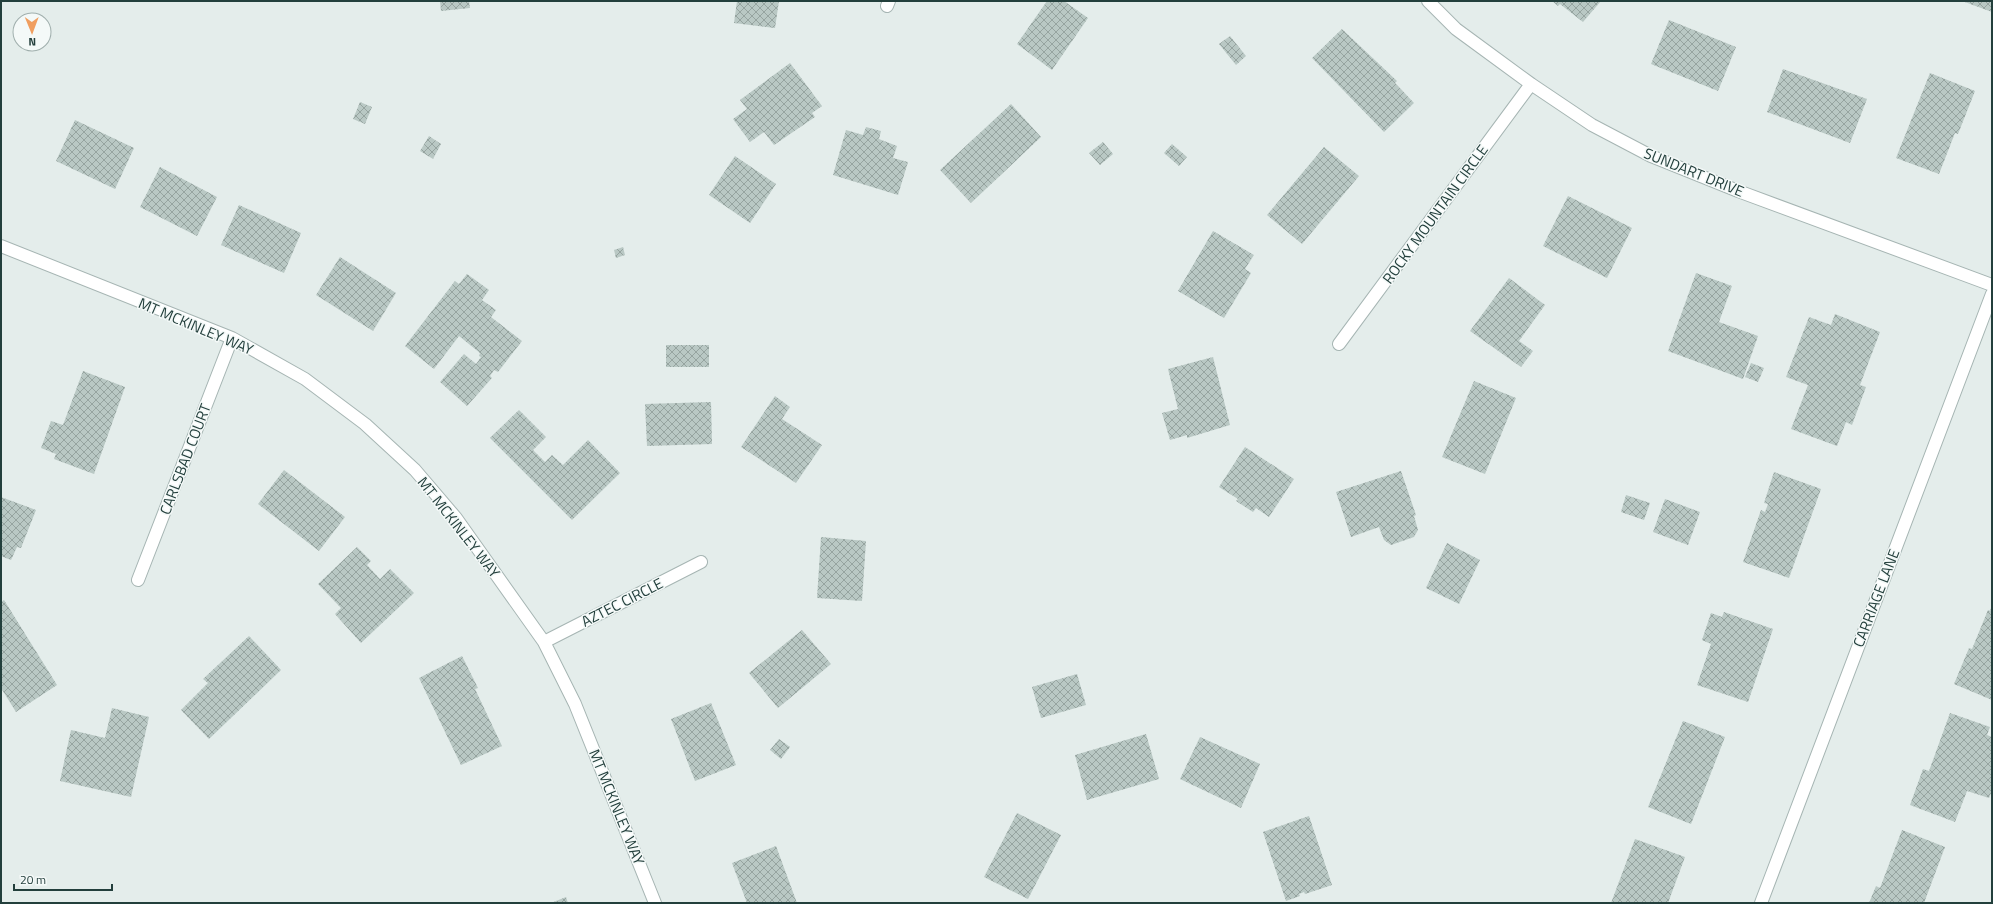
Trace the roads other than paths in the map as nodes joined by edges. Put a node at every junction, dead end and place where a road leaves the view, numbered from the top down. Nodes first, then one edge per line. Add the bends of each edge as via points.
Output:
1 (1428, 1) edge
2 (1530, 84) junction
3 (1, 246) edge
4 (1992, 285) edge
5 (1992, 294) edge
6 (232, 338) junction
7 (1340, 344) dead end
8 (701, 562) dead end
9 (138, 580) dead end
10 (544, 642) junction
11 (655, 903) edge
12 (1761, 903) edge

1 - 2 street, SUNDART DRIVE via 1456,29
2 - 4 street, SUNDART DRIVE via 1592,125 1651,156
2 - 7 street, ROCKY MOUNTAIN CIRCLE
3 - 6 street, MT MCKINLEY WAY
5 - 12 street, CARRIAGE LANE
6 - 9 street, CARLSBAD COURT
6 - 10 street, MT MCKINLEY WAY via 306,379 365,424 415,470 456,518
8 - 10 street, AZTEC CIRCLE
10 - 11 street, MT MCKINLEY WAY via 576,704

